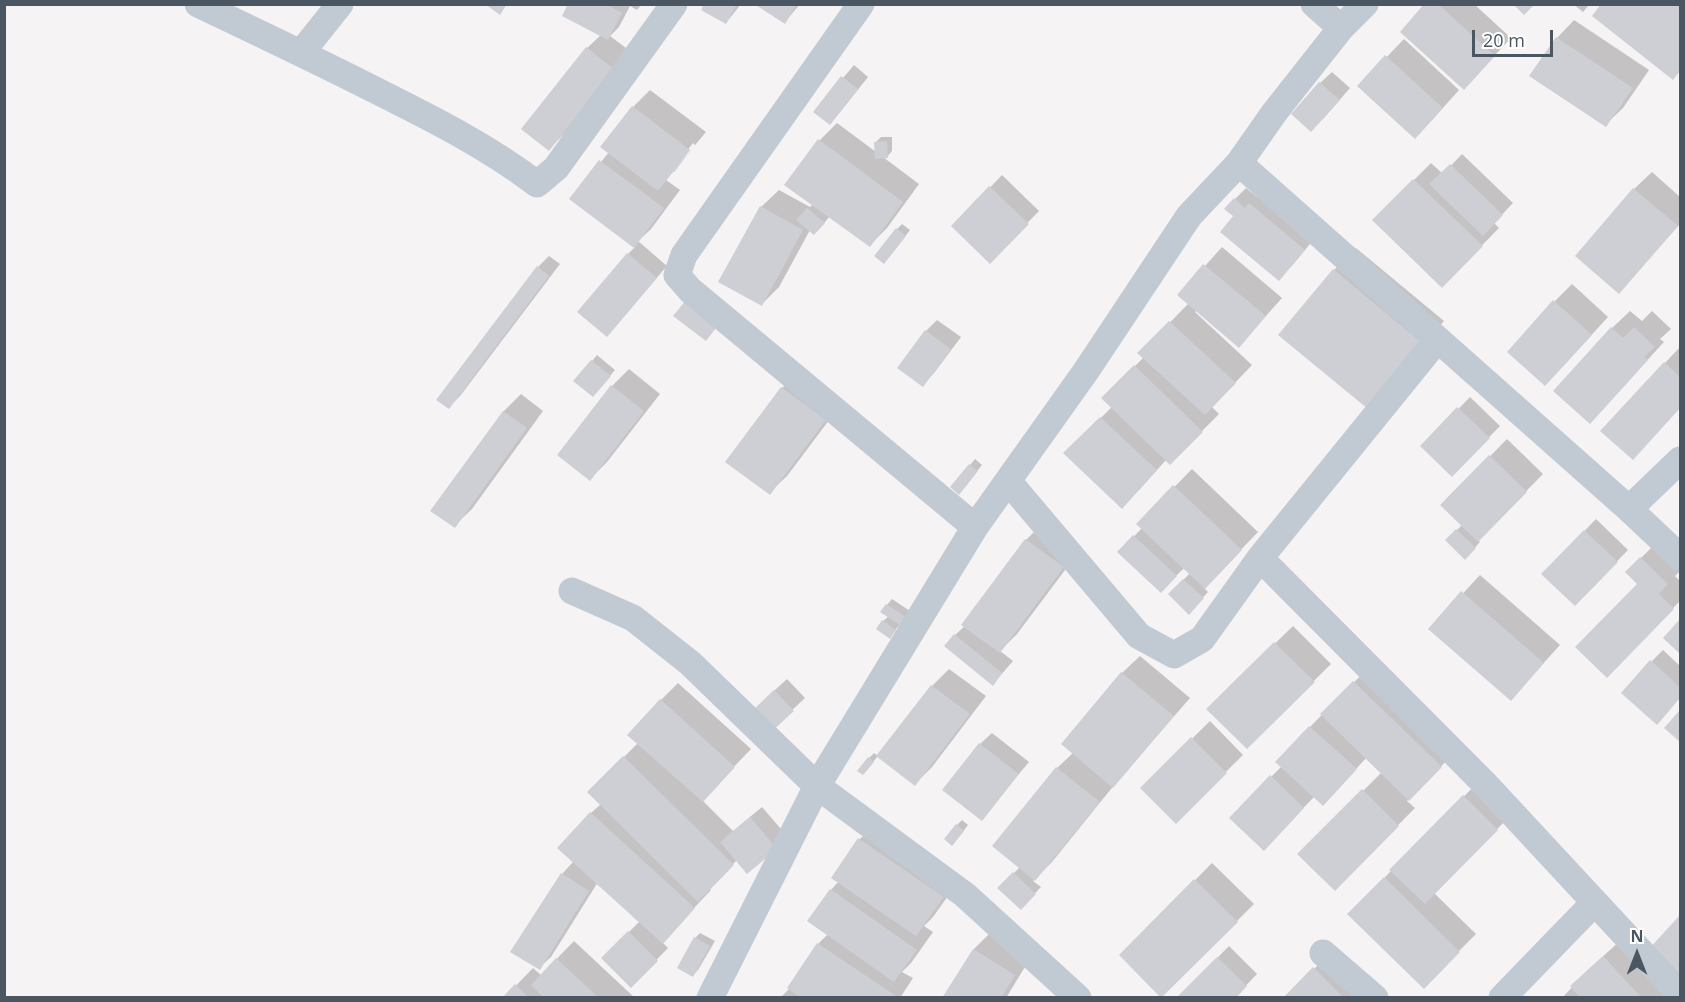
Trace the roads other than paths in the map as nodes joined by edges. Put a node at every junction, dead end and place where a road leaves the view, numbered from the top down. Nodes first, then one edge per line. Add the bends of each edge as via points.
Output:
1 (198, 4) edge
2 (340, 4) edge
3 (674, 4) edge
4 (861, 4) edge
5 (1314, 4) edge
6 (1365, 4) edge
7 (1341, 28) junction
8 (301, 53) junction
9 (1239, 163) junction
10 (1437, 339) junction
11 (1680, 460) edge
12 (1008, 481) junction
13 (1629, 509) junction
14 (975, 527) junction
15 (1680, 557) edge
16 (1260, 558) junction
17 (572, 591) dead end
18 (817, 786) junction
19 (1594, 903) junction
20 (1323, 953) dead end
21 (1680, 994) edge
22 (710, 998) edge
23 (1078, 998) edge
24 (1375, 998) edge
25 (1502, 998) edge

1 - 8 street
2 - 8 street
3 - 8 street via 556,168 537,184 445,125
4 - 14 street via 684,255 677,275 690,290
5 - 7 street
6 - 7 street
7 - 9 street
9 - 10 street
9 - 12 street via 1189,216
10 - 13 street
10 - 16 street
11 - 13 street
12 - 14 street
12 - 16 street via 1139,636 1174,655 1202,639
13 - 15 street
14 - 18 street
16 - 19 street via 1485,784
17 - 18 street via 633,618 690,663
18 - 22 street
18 - 23 street via 965,895
19 - 21 street
19 - 25 street
20 - 24 street

